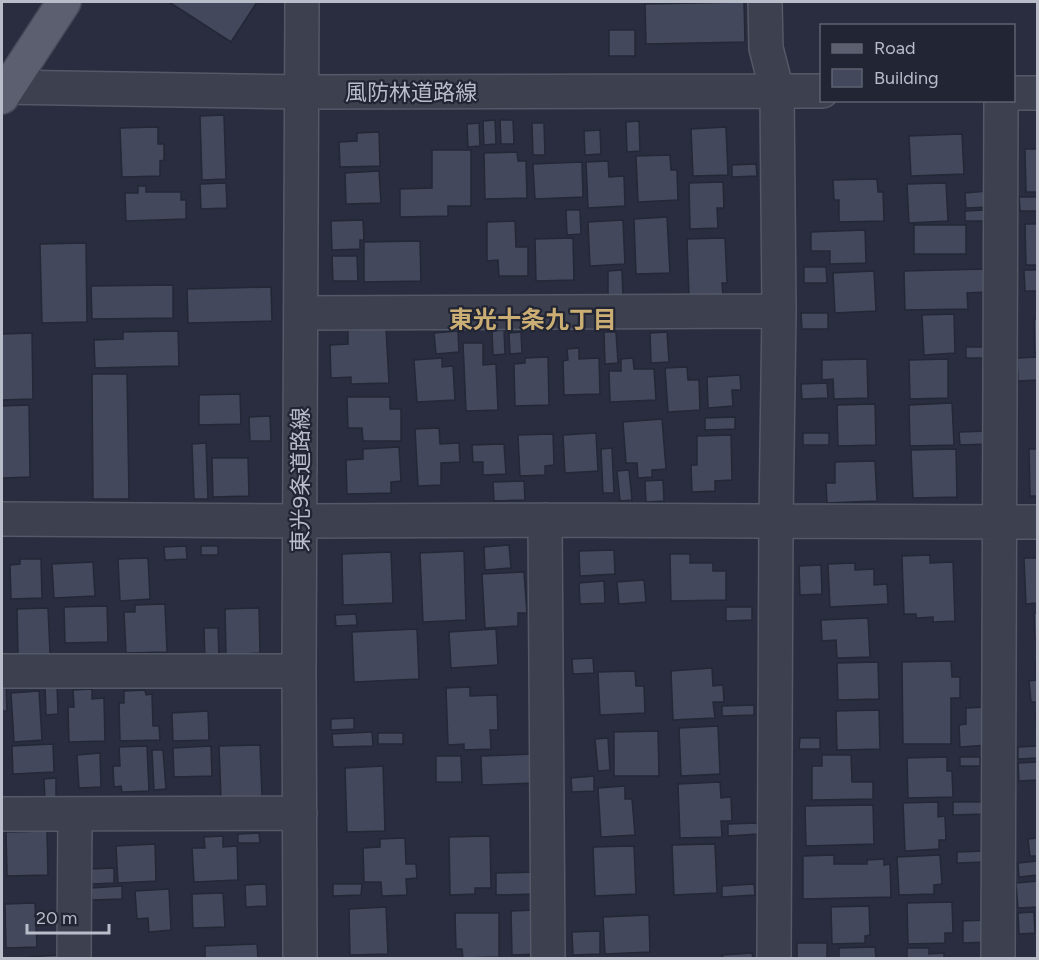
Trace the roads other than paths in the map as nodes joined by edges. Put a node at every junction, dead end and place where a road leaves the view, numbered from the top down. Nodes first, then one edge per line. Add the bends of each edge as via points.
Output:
1 (64, 2) edge
2 (302, 2) edge
3 (765, 2) edge
4 (4, 90) edge
5 (777, 91) junction
6 (820, 91) edge
7 (302, 92) junction
8 (1015, 93) edge
9 (1038, 93) edge
10 (1001, 102) edge
11 (779, 312) junction
12 (301, 313) junction
13 (2, 519) edge
14 (545, 520) junction
15 (300, 521) junction
16 (776, 522) junction
17 (999, 522) junction
18 (1038, 522) edge
19 (2, 670) edge
20 (299, 671) junction
21 (300, 813) junction
22 (2, 814) edge
23 (75, 814) junction
24 (74, 958) edge
25 (300, 958) edge
26 (548, 958) edge
27 (774, 958) edge
28 (998, 958) edge

1 - 4 main road
2 - 7 street, 東光9条道路線
3 - 5 street via 766,48
4 - 7 street, 風防林道路線
5 - 6 street, 風防林道路線
5 - 7 street, 風防林道路線
5 - 11 street
7 - 12 street, 東光9条道路線
8 - 9 street
10 - 17 street
11 - 12 street
11 - 16 street
12 - 15 street, 東光9条道路線
13 - 15 street
14 - 15 street
14 - 16 street
14 - 26 street
15 - 20 street, 東光9条道路線
16 - 17 street
16 - 27 street
17 - 18 street
17 - 28 street
19 - 20 street
20 - 21 street, 東光9条道路線
21 - 23 street
21 - 25 street, 東光9条道路線
22 - 23 street
23 - 24 street

